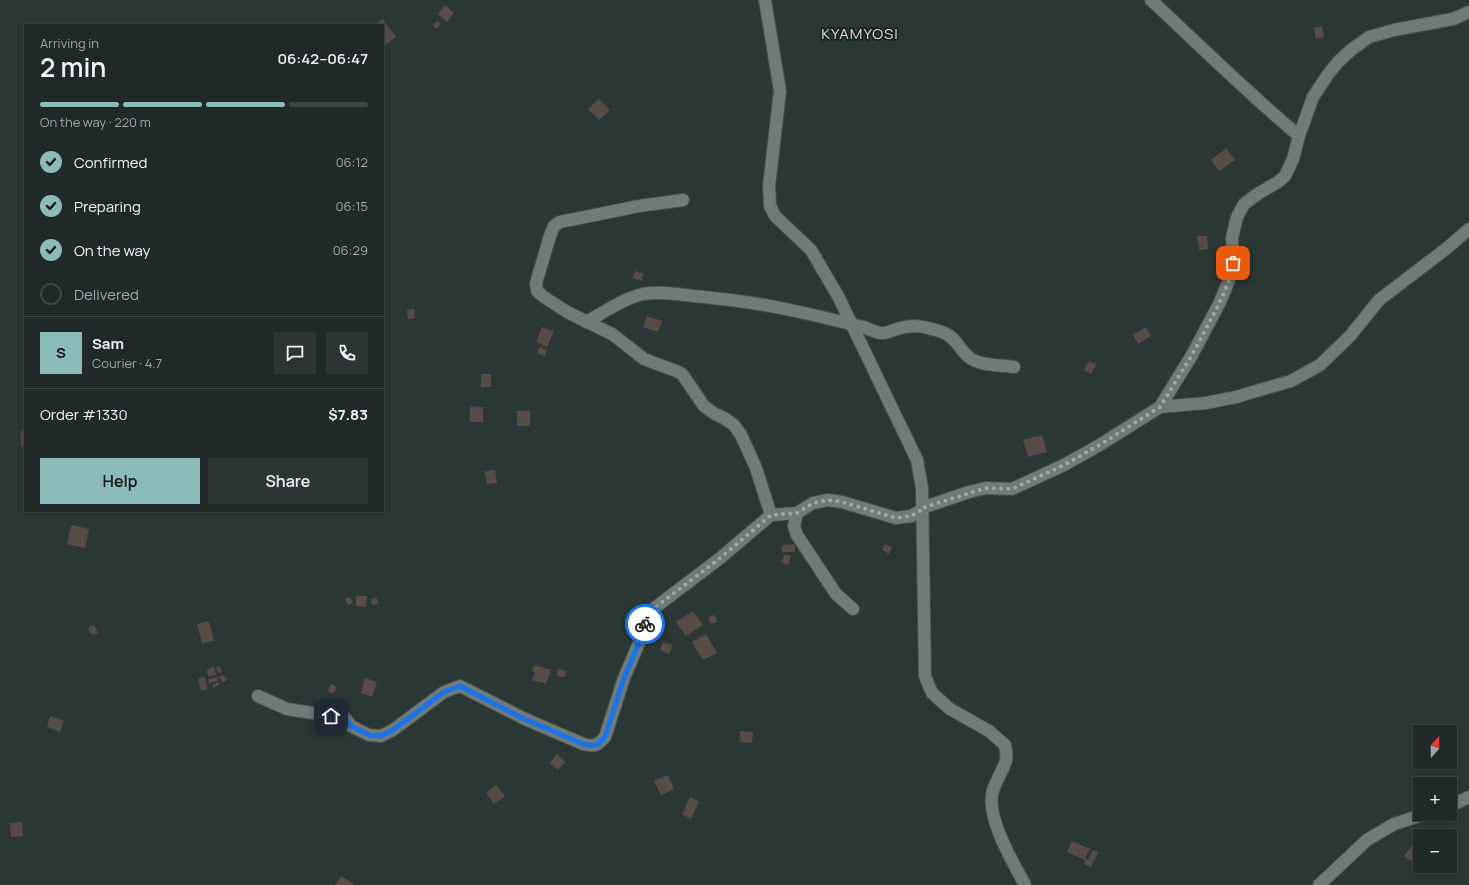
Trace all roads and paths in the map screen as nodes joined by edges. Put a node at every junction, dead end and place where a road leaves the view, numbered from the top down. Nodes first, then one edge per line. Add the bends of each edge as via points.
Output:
1 (765, 0) edge
2 (1151, 0) edge
3 (1469, 12) edge
4 (1299, 136) junction
5 (683, 200) dead end
6 (1469, 230) edge
7 (586, 322) junction
8 (851, 324) junction
9 (1014, 367) dead end
10 (1160, 407) junction
11 (922, 509) junction
12 (797, 513) junction
13 (771, 515) junction
14 (853, 609) dead end
15 (258, 696) dead end
16 (1469, 796) edge
17 (1457, 802) edge
18 (1413, 818) edge
19 (1025, 885) edge
20 (1319, 885) edge

1 - 8 street via 780,91 769,186 770,206 775,216 811,250
2 - 4 street
3 - 4 street via 1453,19 1369,37 1351,50 1329,73 1313,97
4 - 10 street via 1285,176 1244,204 1237,217 1232,238 1233,263 1219,304
5 - 7 street via 639,206 560,222 554,226 536,283 537,291
6 - 10 street via 1379,300 1350,336 1320,365 1291,381 1262,390 1206,403
7 - 8 street via 630,299 652,293 744,301
7 - 13 street via 612,334 644,359 682,374 704,406 734,425 742,435 756,468
8 - 9 street via 881,333 913,325 927,328 954,339 971,359 981,363
8 - 11 street via 917,460 922,488
10 - 11 street via 1064,465 1012,489 986,488
11 - 12 street via 911,516 896,518 828,500 813,503
11 - 19 street via 925,676 932,693 950,709 989,731 1005,745 1006,760 992,795 992,808 1000,834
12 - 13 street
12 - 14 street via 794,526 797,536 836,594
13 - 15 street via 719,559 653,609 624,678 605,737 593,747 522,718 460,686 444,692 381,736 369,735 351,726 345,718 287,709
16 - 17 street
18 - 20 street via 1394,824 1367,840

